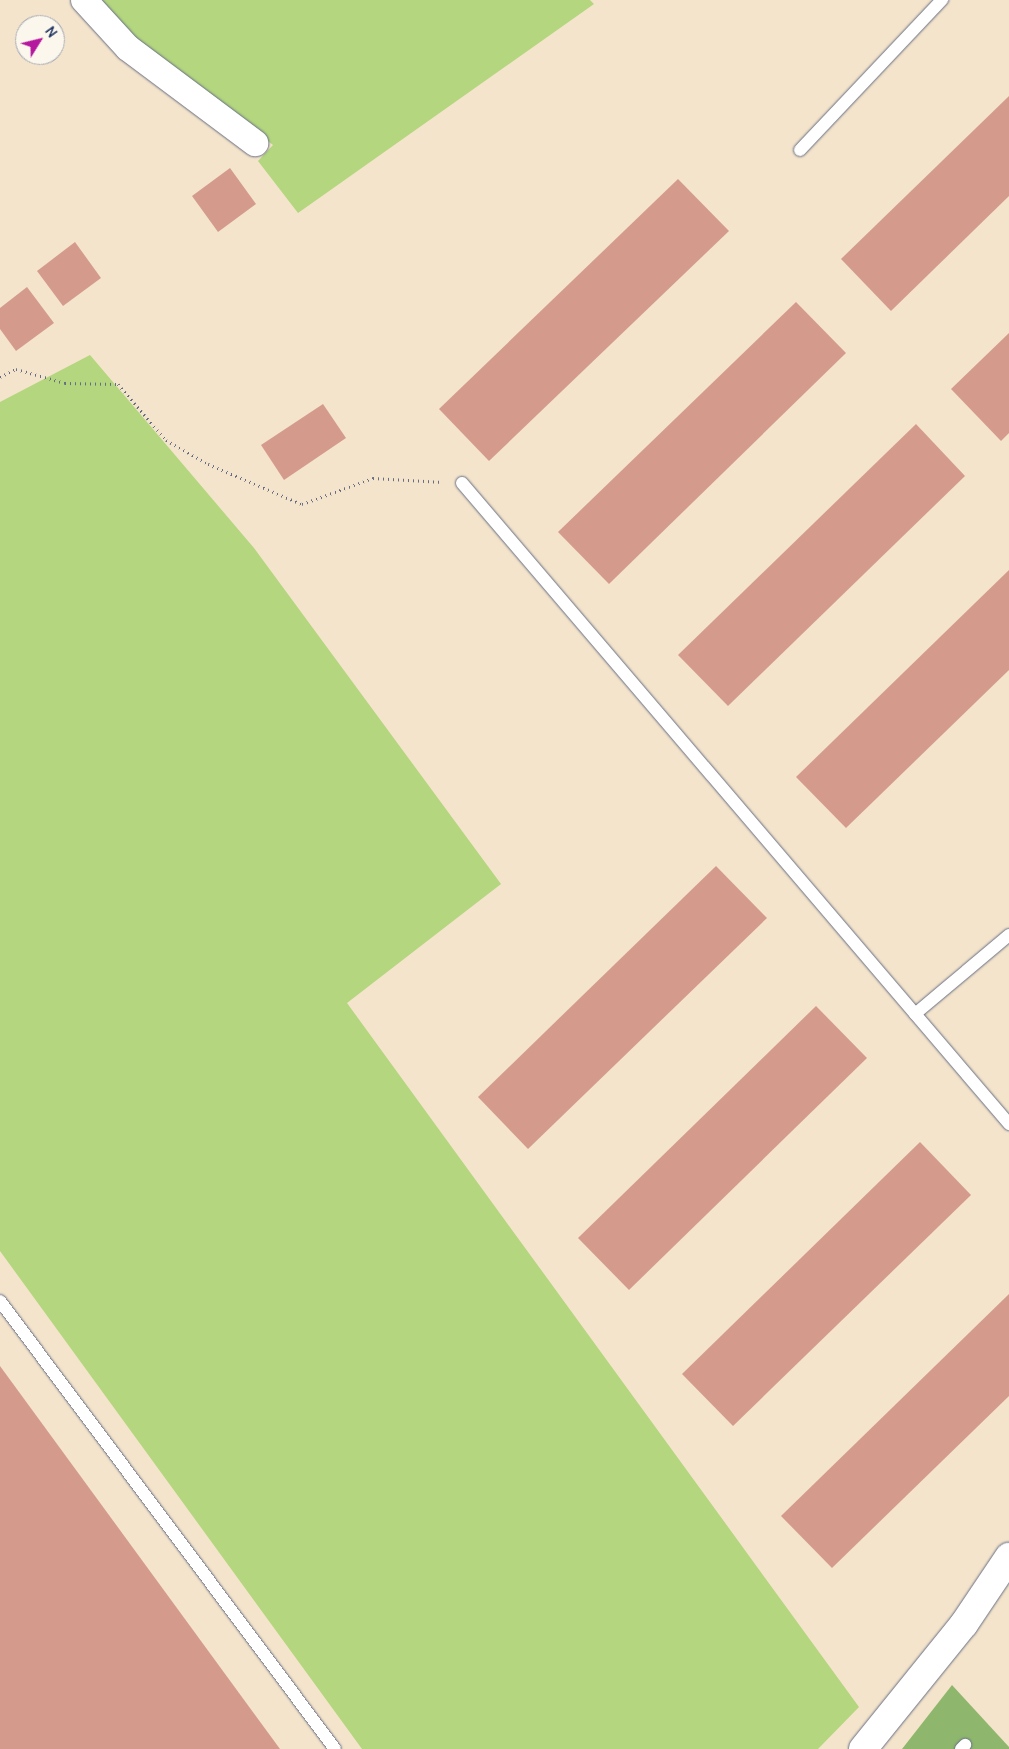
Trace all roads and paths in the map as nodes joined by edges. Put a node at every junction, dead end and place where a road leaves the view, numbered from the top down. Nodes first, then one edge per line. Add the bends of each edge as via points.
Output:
1 (84, 0) edge
2 (942, 0) edge
3 (255, 143) dead end
4 (800, 150) dead end
5 (0, 377) edge
6 (462, 483) joint
7 (1009, 935) edge
8 (915, 1014) junction
9 (1009, 1124) edge
10 (0, 1301) edge
11 (1009, 1557) edge
12 (875, 1745) edge
13 (336, 1749) edge

1 - 3 street via 128,48
2 - 4 lane
5 - 6 path via 16,369 65,383 118,384 166,440 208,464 302,504 373,478
6 - 8 lane
7 - 8 lane
8 - 9 lane
10 - 13 lane
11 - 12 street

